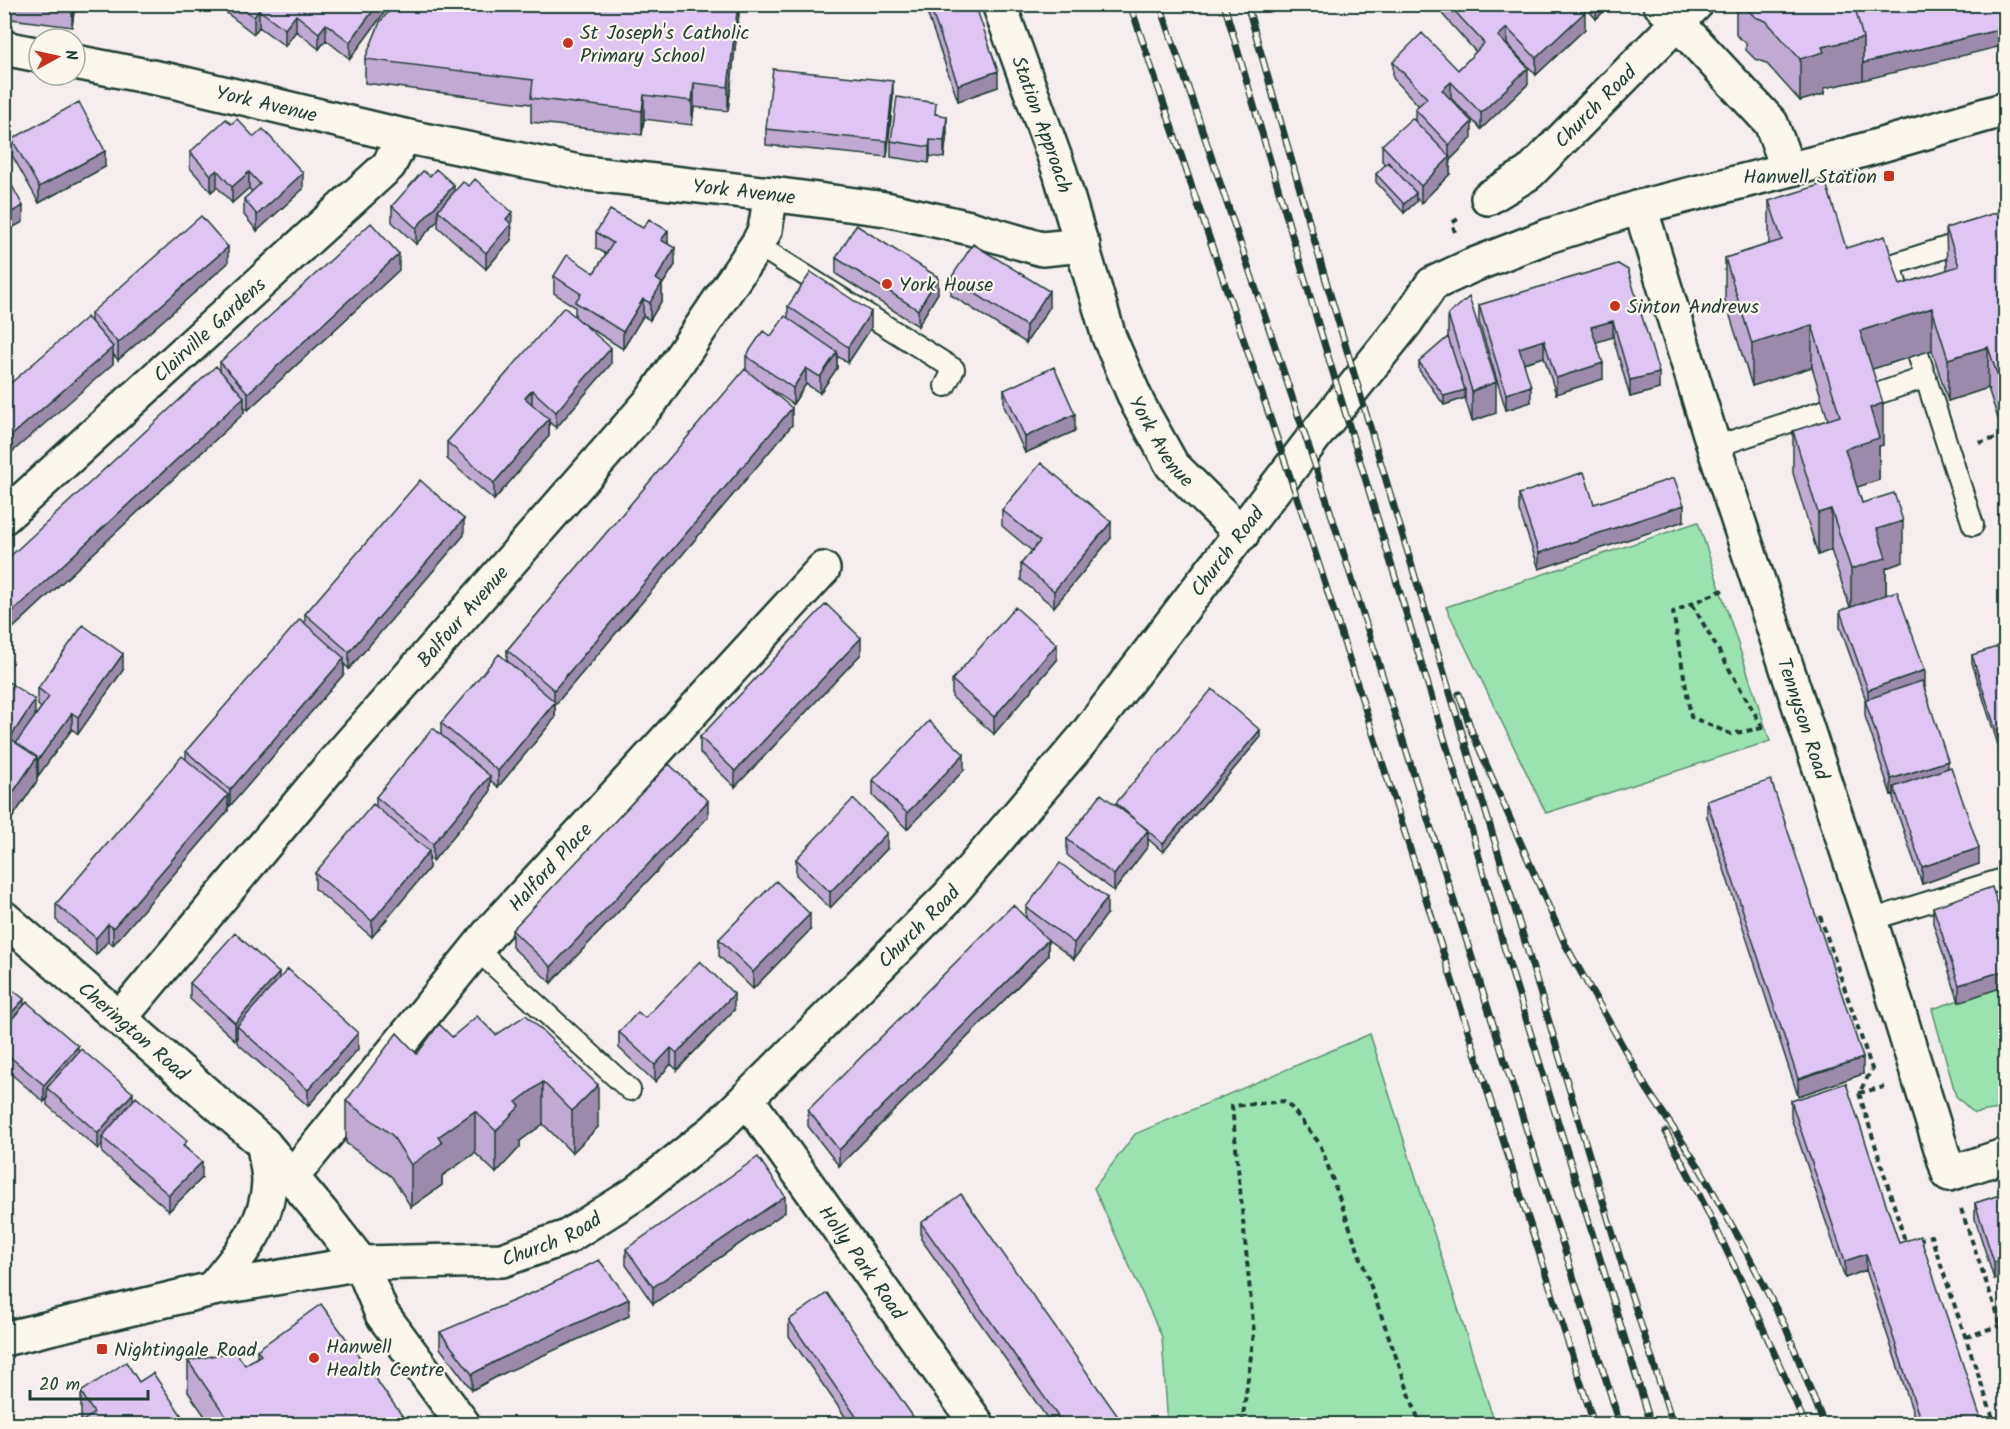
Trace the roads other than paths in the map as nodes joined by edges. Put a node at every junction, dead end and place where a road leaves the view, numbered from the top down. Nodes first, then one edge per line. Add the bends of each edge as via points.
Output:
1 (999, 4) edge
2 (1678, 11) edge
3 (4, 48) edge
4 (27, 53) edge
5 (87, 64) edge
6 (2006, 109) edge
7 (404, 136) junction
8 (1788, 169) junction
9 (771, 194) junction
10 (1488, 198) dead end
11 (1640, 207) junction
12 (2006, 228) edge
13 (758, 244) junction
14 (1083, 245) junction
15 (1903, 304) edge
16 (1918, 354) edge
17 (1926, 377) junction
18 (945, 386) dead end
19 (1868, 397) edge
20 (1826, 410) edge
21 (1714, 447) junction
22 (4, 517) edge
23 (1973, 525) dead end
24 (1242, 534) junction
25 (823, 569) dead end
26 (2006, 878) edge
27 (4, 918) edge
28 (1869, 920) junction
29 (477, 950) junction
30 (120, 1018) junction
31 (630, 1090) dead end
32 (747, 1099) junction
33 (264, 1144) junction
34 (2006, 1155) edge
35 (291, 1178) junction
36 (360, 1263) junction
37 (212, 1289) junction
38 (4, 1339) edge
39 (463, 1425) edge
40 (977, 1425) edge

1 - 14 street, Station Approach
2 - 8 street via 1771,123
2 - 10 street, Church Road via 1529,173
3 - 4 street
5 - 7 street, York Avenue
6 - 8 street, Church Road
7 - 9 street, York Avenue via 584,173
7 - 22 street, Clairville Gardens via 388,165
8 - 11 street, Church Road
9 - 13 street, Balfour Avenue via 765,230
9 - 14 street, York Avenue via 886,209 1042,249
11 - 21 street, Tennyson Road
11 - 24 street, Church Road via 1548,236 1432,284
12 - 15 lane via 1891,265
13 - 18 lane via 954,369
13 - 30 street, Balfour Avenue via 652,400 329,768
14 - 24 street, York Avenue via 1109,337 1138,404 1172,465
16 - 17 lane
17 - 19 lane
17 - 23 lane
20 - 21 lane
21 - 28 street, Tennyson Road
24 - 32 street, Church Road via 1083,739 948,897
25 - 29 street, Halford Place
26 - 28 lane
27 - 30 street, Cherington Road
28 - 34 street, Tennyson Road via 1949,1174
29 - 31 lane
29 - 35 street, Halford Place
30 - 33 street, Cherington Road
32 - 36 street, Church Road via 635,1194 567,1237 502,1260
32 - 40 street, Holly Park Road
33 - 35 street, Cherington Road
33 - 37 street via 269,1183 261,1222
35 - 36 street, Cherington Road
36 - 37 street, Church Road
36 - 39 street, Cherington Road via 382,1314
37 - 38 street, Church Road

